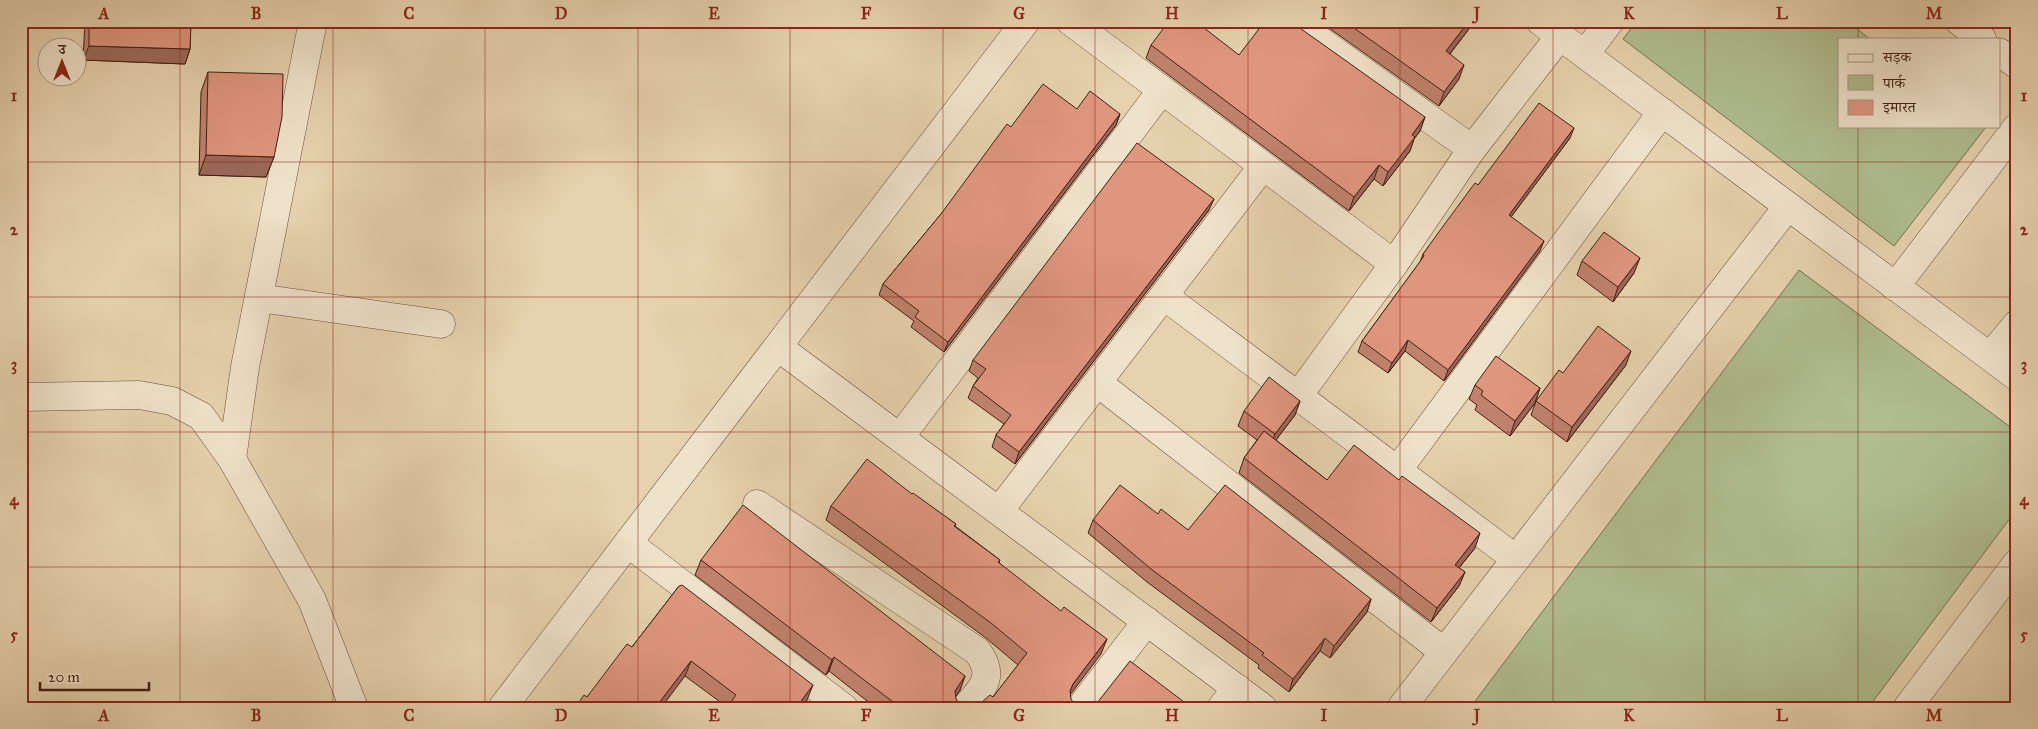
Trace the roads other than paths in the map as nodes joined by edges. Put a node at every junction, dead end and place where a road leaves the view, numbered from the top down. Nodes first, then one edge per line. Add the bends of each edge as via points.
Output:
1 (313, 21) edge
2 (1026, 21) edge
3 (1070, 21) edge
4 (1292, 21) edge
5 (1610, 21) edge
6 (1959, 21) edge
7 (1550, 29) edge
8 (1981, 38) edge
9 (2000, 53) edge
10 (1585, 54) junction
11 (2017, 65) edge
12 (1162, 90) junction
13 (1662, 112) junction
14 (2017, 127) edge
15 (1472, 149) junction
16 (1263, 166) junction
17 (1788, 206) junction
18 (1394, 264) junction
19 (1895, 287) junction
20 (1164, 296) junction
21 (259, 298) junction
22 (441, 324) dead end
23 (2017, 324) edge
24 (778, 347) junction
25 (1990, 356) junction
26 (2017, 377) edge
27 (1098, 383) junction
28 (1298, 396) junction
29 (21, 397) edge
30 (900, 438) junction
31 (232, 459) junction
32 (1398, 471) junction
33 (757, 504) dead end
34 (999, 511) junction
35 (628, 543) junction
36 (1516, 559) junction
37 (2017, 563) edge
38 (1147, 621) junction
39 (1444, 652) junction
40 (1229, 698) edge
41 (833, 704) edge
42 (354, 708) edge
43 (502, 708) edge
44 (965, 708) edge
45 (1080, 708) edge
46 (1263, 708) edge
47 (1401, 708) edge
48 (1907, 708) edge

1 - 21 street
2 - 24 street
3 - 12 street
4 - 15 street
5 - 10 street
6 - 8 street
7 - 10 street
7 - 15 street
9 - 11 street
10 - 13 street
12 - 16 street
12 - 30 street
13 - 17 street
13 - 32 street
14 - 19 street
15 - 18 street
16 - 18 street
16 - 20 street
17 - 19 street
17 - 36 street
18 - 28 street
19 - 25 street
20 - 27 street
20 - 28 street
21 - 22 street
21 - 31 street
23 - 25 street
24 - 30 street
24 - 35 street
25 - 26 street
27 - 34 street
27 - 39 street
28 - 32 street
29 - 31 street via 139,395 172,400 201,416
30 - 34 street
31 - 42 street via 312,600
32 - 36 street
33 - 44 street via 977,651 987,663 987,673 984,683
34 - 38 street
35 - 41 street
35 - 43 street
36 - 39 street
37 - 48 street
38 - 40 street
38 - 45 street
39 - 47 street
40 - 46 street

